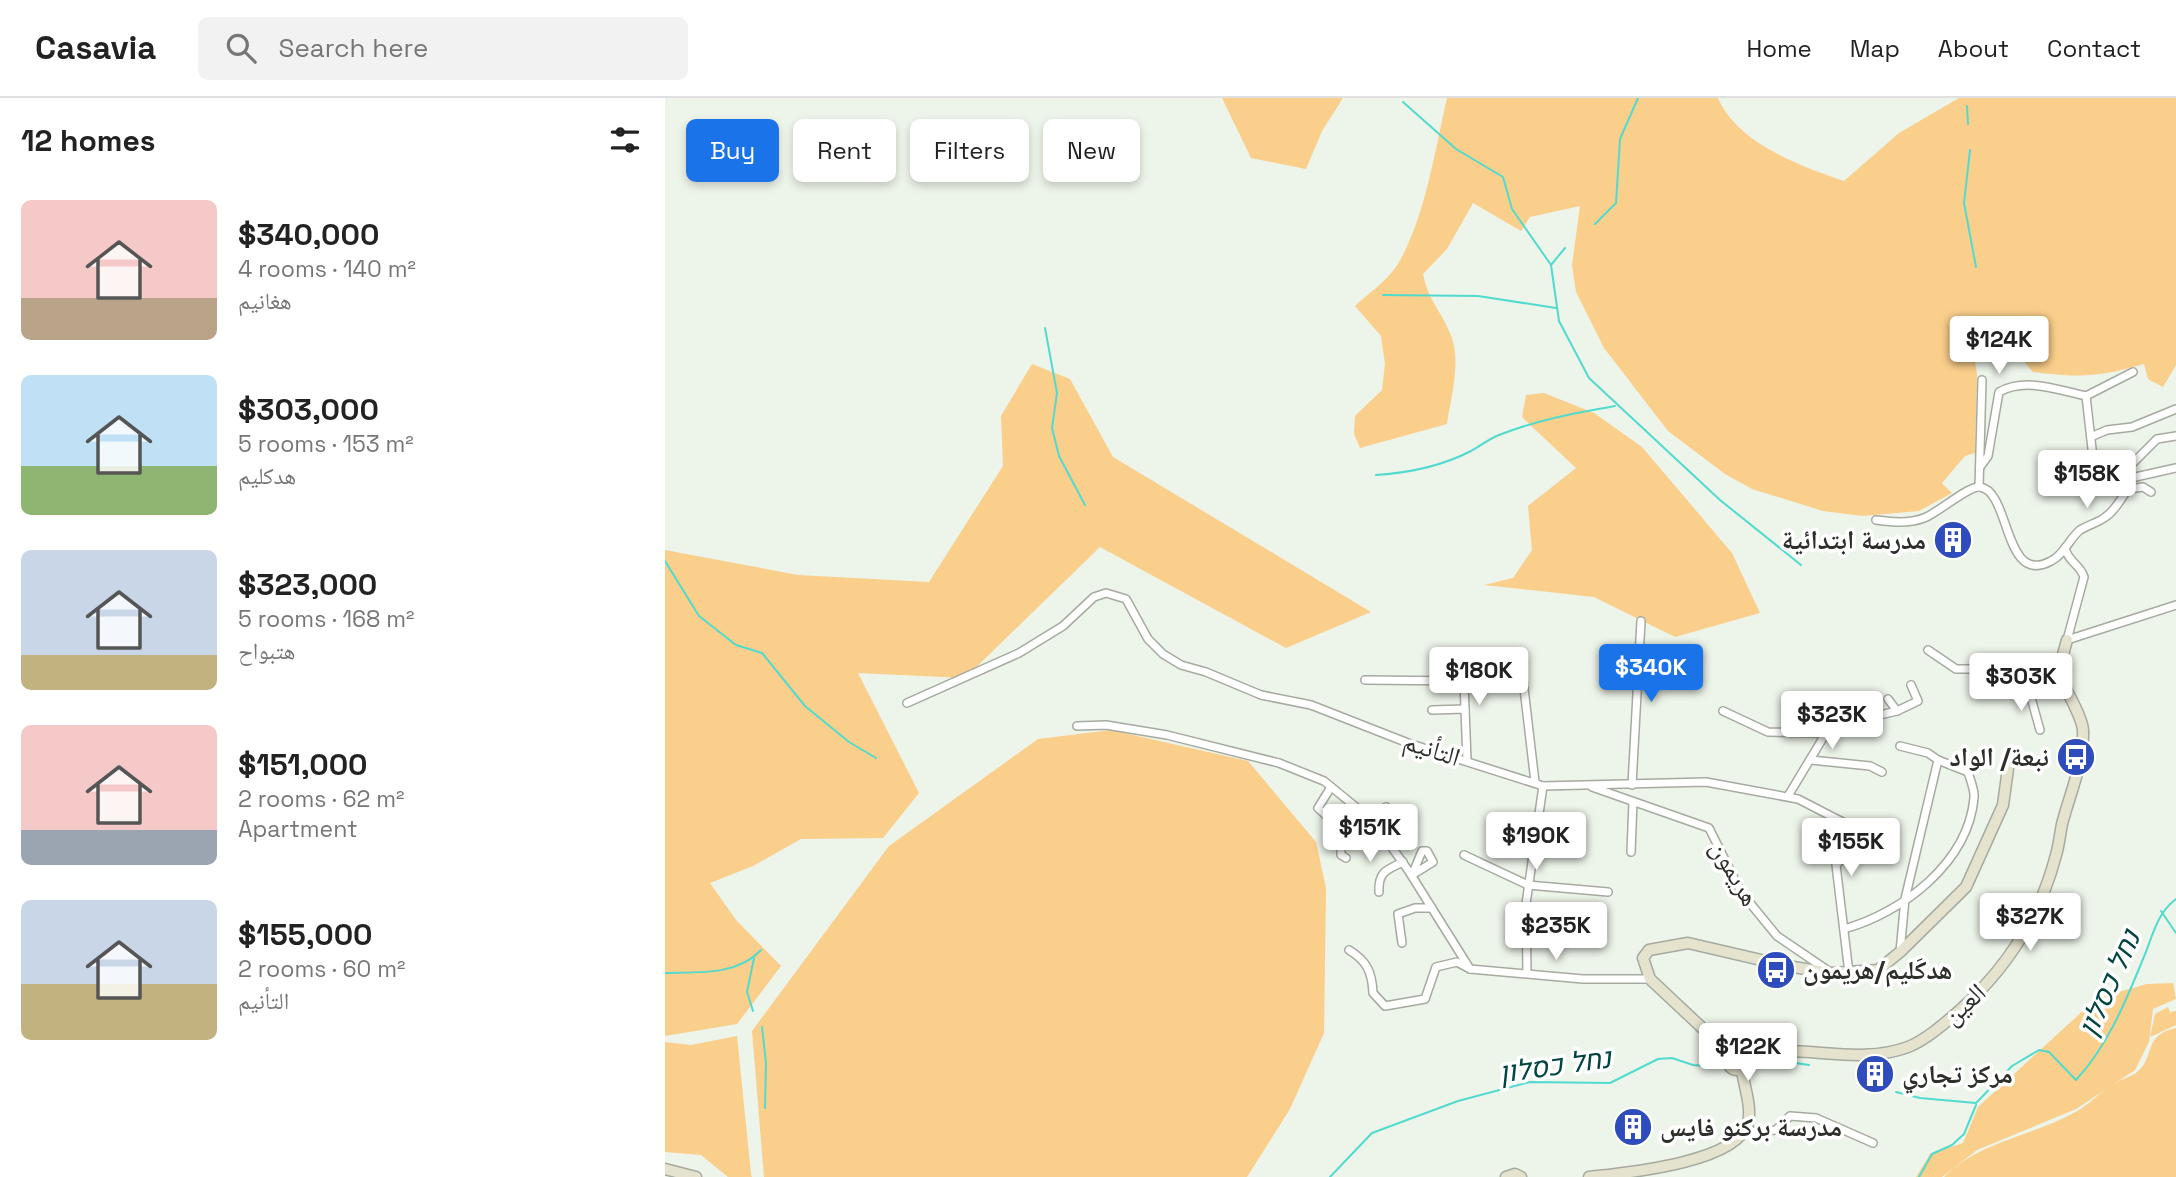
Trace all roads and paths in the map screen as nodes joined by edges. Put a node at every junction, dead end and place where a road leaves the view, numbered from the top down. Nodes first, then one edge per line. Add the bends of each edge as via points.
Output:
1 (2133, 372) dead end
2 (1982, 380) dead end
3 (2086, 396) junction
4 (2176, 409) edge
5 (2093, 436) junction
6 (2176, 436) edge
7 (1980, 467) junction
8 (2176, 468) edge
9 (2118, 481) junction
10 (1979, 487) junction
11 (2128, 489) junction
12 (2151, 492) dead end
13 (1876, 520) dead end
14 (2064, 547) junction
15 (2176, 605) edge
16 (1641, 621) dead end
17 (2067, 640) junction
18 (1928, 650) dead end
19 (1521, 663) dead end
20 (1640, 665) junction
21 (1690, 672) dead end
22 (2058, 673) junction
23 (1365, 680) dead end
24 (1911, 685) dead end
25 (2028, 687) junction
26 (1888, 699) dead end
27 (907, 703) dead end
28 (1465, 709) junction
29 (1432, 710) dead end
30 (1723, 710) dead end
31 (1896, 711) junction
32 (1077, 726) dead end
33 (2040, 730) dead end
34 (1826, 733) junction
35 (1900, 746) dead end
36 (1467, 760) junction
37 (1811, 760) junction
38 (1938, 760) junction
39 (2009, 761) dead end
40 (1882, 772) dead end
41 (1535, 782) junction
42 (1585, 785) junction
43 (1632, 785) junction
44 (1543, 786) junction
45 (1331, 787) junction
46 (1788, 796) junction
47 (1633, 802) junction
48 (1386, 807) dead end
49 (1373, 821) junction
50 (1631, 852) dead end
51 (1464, 855) dead end
52 (1346, 858) dead end
53 (1403, 862) junction
54 (1528, 885) junction
55 (1379, 892) dead end
56 (1608, 892) dead end
57 (1905, 899) junction
58 (1431, 908) junction
59 (1844, 929) junction
60 (1402, 943) dead end
61 (1349, 950) dead end
62 (1900, 953) junction
63 (1471, 969) junction
64 (1527, 972) junction
65 (1831, 973) junction
66 (1850, 973) junction
67 (1650, 979) junction
68 (1731, 1055) junction
69 (1745, 1056) junction
70 (1742, 1070) junction
71 (1744, 1132) junction
72 (1873, 1143) dead end
73 (665, 1169) edge
74 (697, 1177) edge
75 (1506, 1177) edge
76 (1521, 1177) edge
77 (1589, 1177) edge

1 - 3 street
2 - 7 street
3 - 5 street
3 - 7 street via 2029,384 2010,386 1999,393 1988,456
4 - 5 street via 2132,427
5 - 9 street via 2098,480 2103,484
6 - 9 street via 2157,439
7 - 10 street
8 - 9 street
9 - 11 street
10 - 13 street via 1914,522
10 - 14 street via 1989,490 2010,539 2027,563 2039,566 2050,562
11 - 12 street via 2143,487
11 - 14 street via 2109,514 2079,531
14 - 17 street via 2067,558 2084,577
15 - 17 street
16 - 20 street
17 - 22 street
18 - 25 street via 1956,669 1989,669
19 - 41 street
20 - 21 street
20 - 43 street
22 - 25 street
22 - 69 street, العين via 2084,729 2077,779 2036,914 1986,987 1909,1047 1840,1056 1766,1050
23 - 28 street via 1464,681
24 - 31 street via 1918,701
25 - 33 street
26 - 31 street
27 - 36 street, التأنيم via 1019,653 1063,626 1094,597 1106,593 1126,599 1148,639 1181,665
28 - 29 street
28 - 36 street
30 - 34 street via 1768,732
31 - 34 street via 1846,723
32 - 45 street via 1107,725 1167,735 1279,763
34 - 37 street
35 - 38 street
36 - 41 street, التأنيم
37 - 40 street via 1870,766
37 - 46 street
38 - 57 street
38 - 57 street via 1968,772 1975,796 1944,867
39 - 62 street via 2003,805 1966,887
41 - 44 street, التأنيم
42 - 43 street, التأنيم
42 - 44 street, التأنيم
42 - 47 street, هريمون
43 - 46 street, التأنيم via 1706,782
44 - 54 street
45 - 49 street
45 - 52 street via 1318,808 1336,825 1341,855
46 - 59 street, التأنيم via 1866,834 1836,865
47 - 50 street
47 - 65 street, هريمون via 1709,828 1741,892 1777,936
48 - 49 street
49 - 53 street
51 - 54 street
53 - 55 street via 1382,872
53 - 58 street
54 - 56 street
54 - 64 street
57 - 59 street via 1874,920
57 - 62 street
58 - 60 street via 1398,914
58 - 63 street
59 - 66 street, التأنيم
61 - 63 street via 1364,959 1373,993 1385,1006 1425,999 1436,967 1457,962
62 - 66 street via 1878,970
63 - 64 street
64 - 67 street via 1583,979
65 - 66 street
65 - 67 street via 1688,943 1650,950 1643,958
67 - 68 street
68 - 69 street via 1740,1052
68 - 70 street via 1730,1067
69 - 70 street via 1747,1064
70 - 71 street via 1748,1111
71 - 72 street via 1776,1130 1790,1116 1816,1118
71 - 77 street via 1729,1146 1699,1157
73 - 74 street
75 - 76 street

